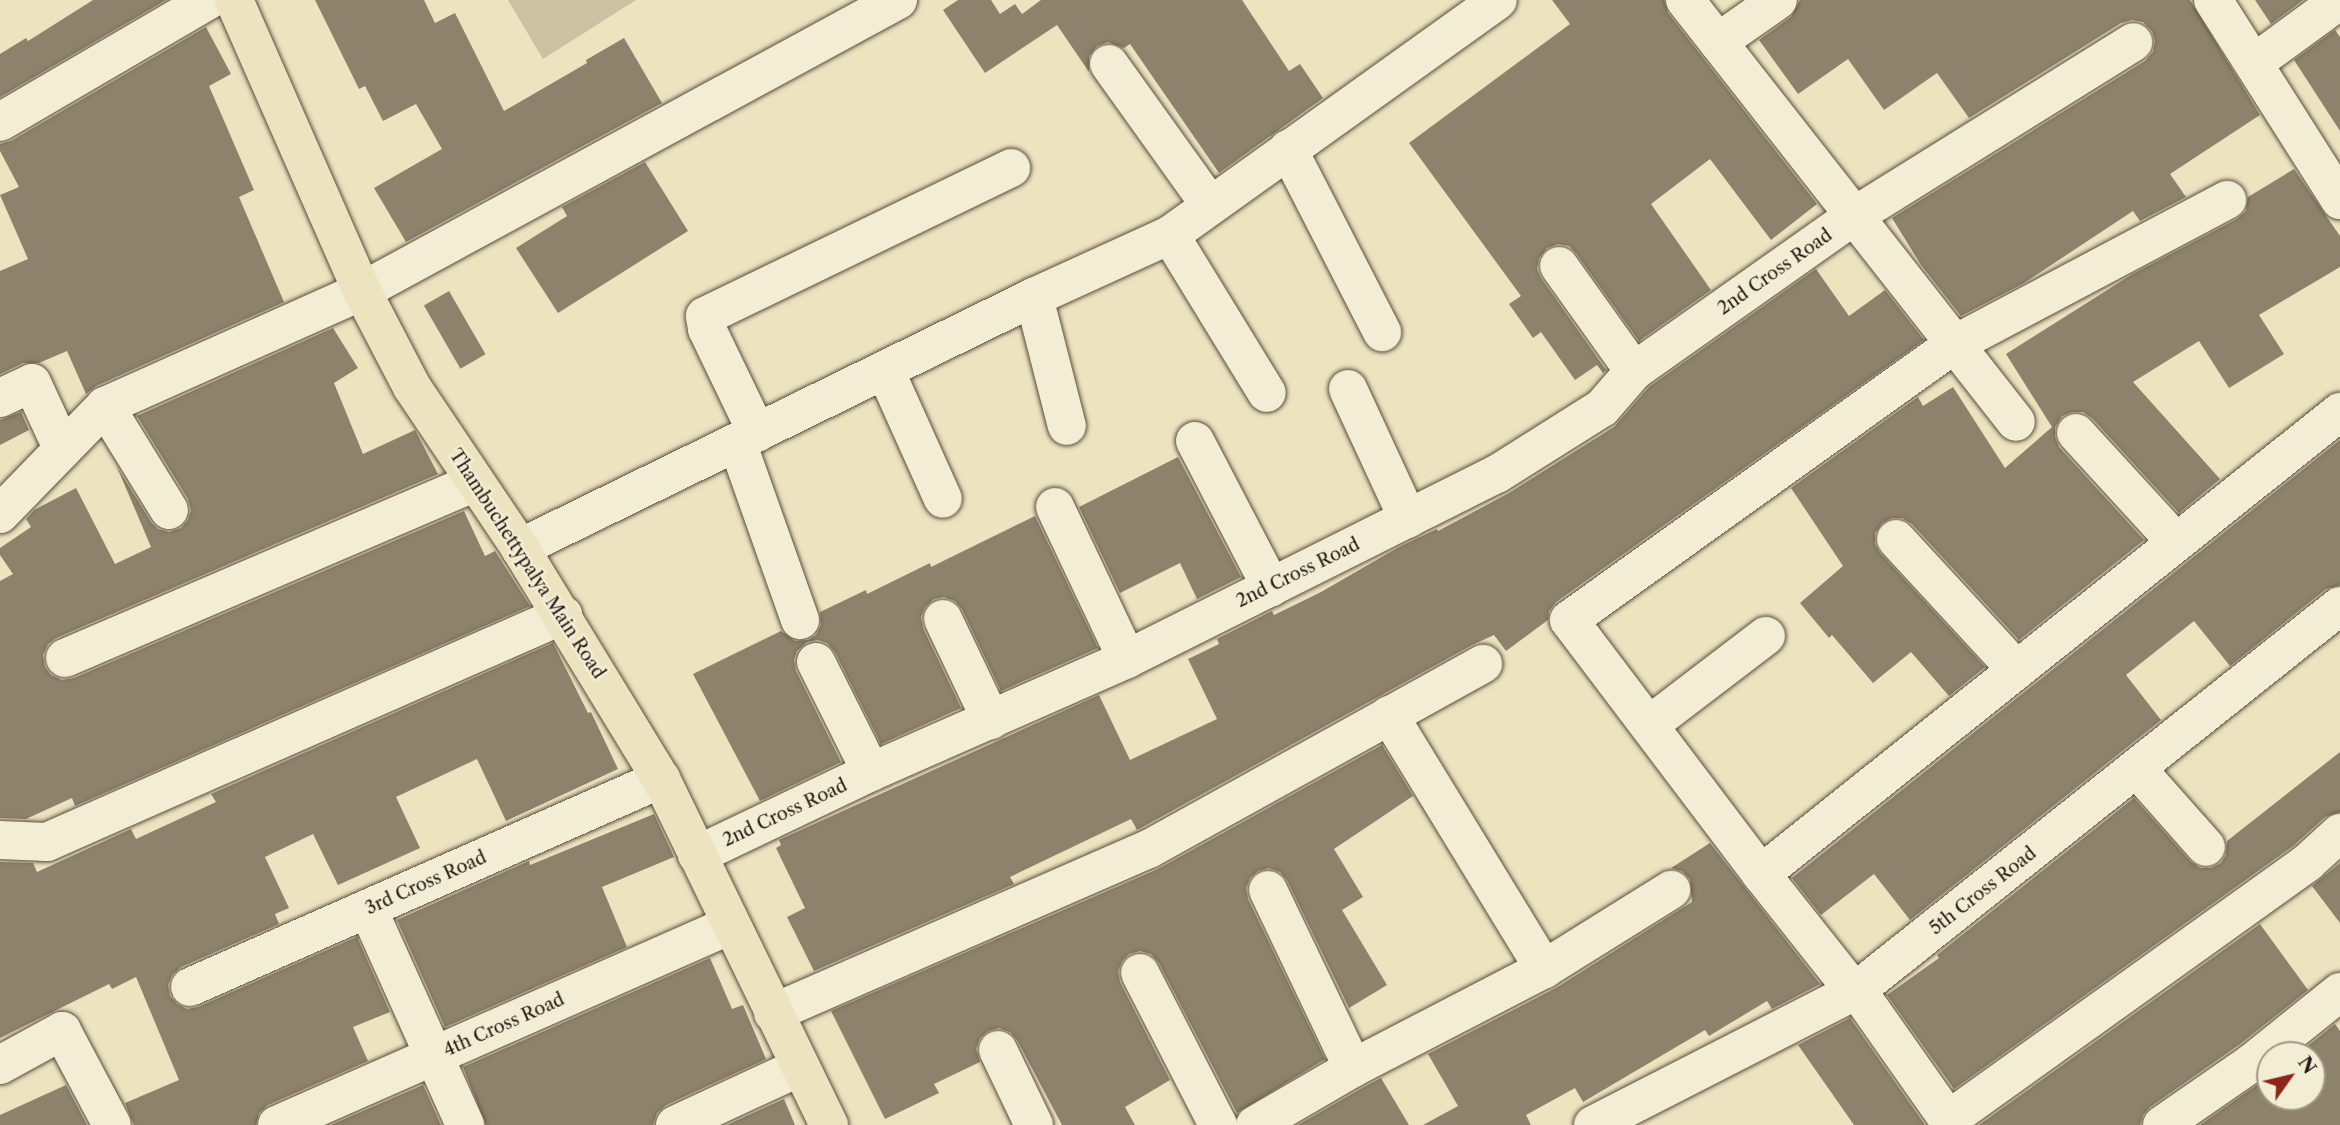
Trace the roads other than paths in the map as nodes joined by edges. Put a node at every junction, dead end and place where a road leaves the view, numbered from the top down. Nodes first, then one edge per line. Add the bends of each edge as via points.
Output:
1 (209, 0) edge
2 (234, 0) edge
3 (898, 0) edge
4 (1497, 0) edge
5 (1685, 0) edge
6 (1778, 0) edge
7 (2213, 0) edge
8 (2340, 0) edge
9 (1718, 42) junction
10 (2133, 42) dead end
11 (2254, 63) junction
12 (1109, 64) dead end
13 (0, 122) edge
14 (1288, 149) junction
15 (1012, 168) dead end
16 (2227, 200) dead end
17 (2340, 200) edge
18 (1210, 205) junction
19 (1854, 216) junction
20 (1170, 235) junction
21 (1559, 266) dead end
22 (362, 291) junction
23 (1034, 297) junction
24 (1382, 332) dead end
25 (1955, 344) junction
26 (885, 370) junction
27 (1634, 371) junction
28 (1348, 389) dead end
29 (1267, 393) dead end
30 (0, 398) edge
31 (105, 406) junction
32 (2340, 412) edge
33 (2016, 422) dead end
34 (1067, 426) dead end
35 (2076, 433) dead end
36 (747, 437) junction
37 (1195, 441) dead end
38 (62, 448) junction
39 (475, 482) junction
40 (943, 499) dead end
41 (1055, 507) dead end
42 (169, 510) dead end
43 (0, 514) edge
44 (1408, 519) junction
45 (1896, 539) dead end
46 (2176, 542) junction
47 (520, 548) junction
48 (1271, 587) junction
49 (2340, 606) edge
50 (563, 615) junction
51 (800, 620) dead end
52 (943, 620) dead end
53 (1766, 636) dead end
54 (65, 658) dead end
55 (1127, 659) junction
56 (816, 662) dead end
57 (1483, 664) dead end
58 (2017, 670) junction
59 (1389, 715) junction
60 (991, 720) junction
61 (1649, 724) junction
62 (2137, 769) junction
63 (871, 772) junction
64 (661, 779) junction
65 (2340, 833) edge
66 (0, 840) edge
67 (2206, 847) dead end
68 (696, 855) junction
69 (1761, 874) junction
70 (1268, 890) dead end
71 (1671, 890) dead end
72 (368, 909) junction
73 (730, 925) junction
74 (1544, 969) junction
75 (1140, 973) dead end
76 (190, 987) dead end
77 (1857, 990) junction
78 (2340, 992) edge
79 (773, 1013) junction
80 (998, 1050) dead end
81 (433, 1056) junction
82 (0, 1065) edge
83 (800, 1067) junction
84 (1353, 1068) junction
85 (1950, 1122) edge
86 (112, 1125) edge
87 (277, 1125) edge
88 (465, 1125) edge
89 (675, 1125) edge
90 (829, 1125) edge
91 (1034, 1125) edge
92 (1218, 1125) edge
93 (1255, 1125) edge
94 (1592, 1125) edge
95 (2162, 1125) edge

1 - 13 street
2 - 22 main road, Thambuchettypalya Main Road
3 - 22 street
4 - 14 street
5 - 9 street
6 - 9 street
7 - 11 street
8 - 11 street
9 - 19 street
10 - 19 street, 2nd Cross Road
11 - 17 street
12 - 18 street
14 - 18 street
14 - 24 street
15 - 36 street via 705,316
16 - 25 street
18 - 20 street
19 - 25 street
19 - 27 street, 2nd Cross Road
20 - 23 street
20 - 29 street
21 - 27 street
22 - 31 street
22 - 39 main road, Thambuchettypalya Main Road via 412,387
23 - 26 street
23 - 34 street
25 - 33 street
25 - 61 street via 1570,620
26 - 36 street
26 - 40 street
27 - 44 street, 2nd Cross Road via 1602,408 1496,474
28 - 44 street
30 - 38 street via 32,383
31 - 38 street
31 - 42 street
32 - 46 street
35 - 46 street
36 - 47 street
36 - 51 street
37 - 48 street
38 - 43 street
39 - 47 main road, Thambuchettypalya Main Road
39 - 54 street
41 - 55 street
44 - 48 street, 2nd Cross Road
45 - 58 street
46 - 58 street
47 - 50 main road, Thambuchettypalya Main Road
48 - 55 street, 2nd Cross Road
49 - 62 street, 5th Cross Road
50 - 64 main road, Thambuchettypalya Main Road
50 - 66 street via 47,842
52 - 60 street
53 - 61 street
55 - 60 street, 2nd Cross Road
56 - 63 street
57 - 59 street
58 - 69 street
59 - 74 street
59 - 79 street via 1149,849
60 - 63 street, 2nd Cross Road
61 - 69 street
62 - 67 street
62 - 77 street, 5th Cross Road
63 - 68 street, 2nd Cross Road
64 - 68 main road, Thambuchettypalya Main Road
64 - 72 street, 3rd Cross Road
65 - 85 street via 2307,863
68 - 73 main road, Thambuchettypalya Main Road
69 - 77 street
70 - 84 street
71 - 74 street
72 - 76 street, 3rd Cross Road
72 - 81 street
73 - 79 main road, Thambuchettypalya Main Road
73 - 81 street, 4th Cross Road
74 - 84 street
75 - 92 street
77 - 85 street
77 - 94 street, 5th Cross Road
78 - 95 street via 2253,1062
79 - 83 main road, Thambuchettypalya Main Road
80 - 91 street
81 - 87 street, 4th Cross Road
81 - 88 street
82 - 86 street via 62,1031
83 - 89 street
83 - 90 main road, Thambuchettypalya Main Road
84 - 93 street

